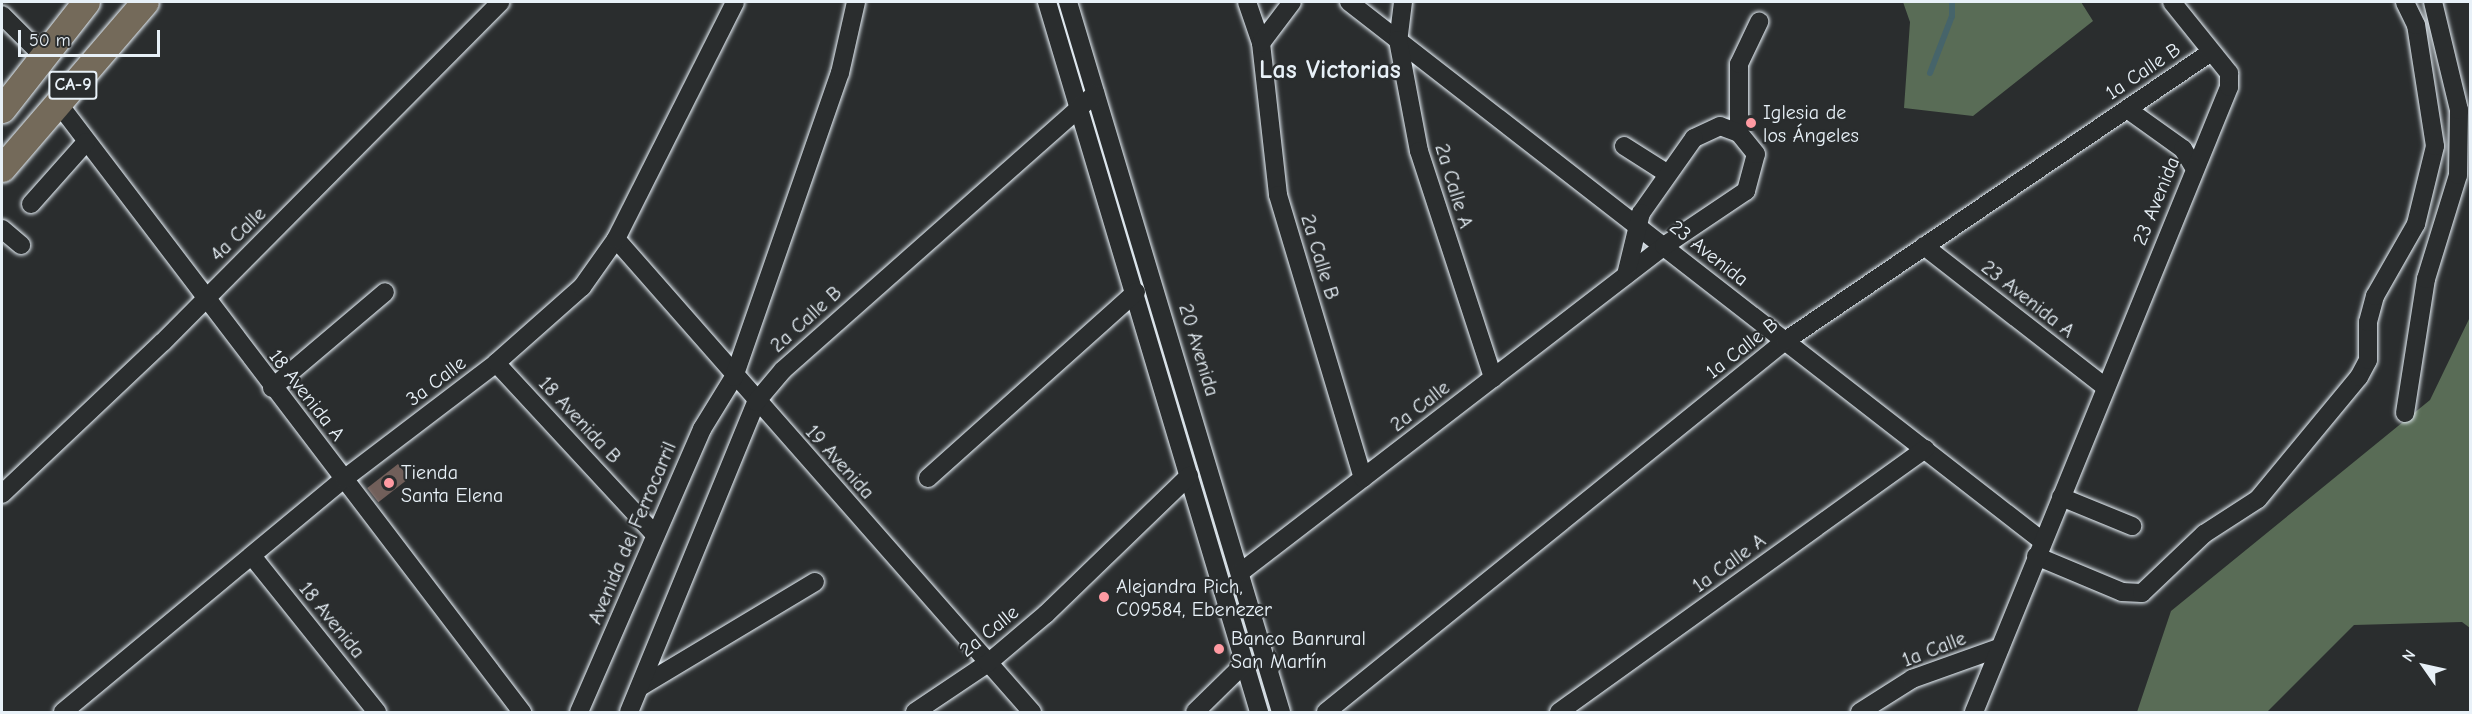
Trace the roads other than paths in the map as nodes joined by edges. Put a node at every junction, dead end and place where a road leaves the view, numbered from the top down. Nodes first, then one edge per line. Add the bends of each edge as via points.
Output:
1 (86, 2) edge
2 (145, 2) edge
3 (501, 2) edge
4 (735, 2) edge
5 (856, 2) edge
6 (1047, 2) edge
7 (1068, 2) edge
8 (1247, 2) edge
9 (1292, 2) edge
10 (1349, 2) edge
11 (1403, 2) edge
12 (2172, 2) edge
13 (2405, 2) edge
14 (2433, 2) edge
15 (2, 15) edge
16 (1759, 22) dead end
17 (1398, 40) junction
18 (1261, 43) junction
19 (2211, 52) junction
20 (42, 55) junction
21 (1095, 94) junction
22 (58, 103) junction
23 (1080, 108) junction
24 (2127, 109) junction
25 (2, 110) edge
26 (1739, 133) junction
27 (86, 141) junction
28 (1624, 146) dead end
29 (2194, 167) junction
30 (2, 168) edge
31 (1668, 174) junction
32 (31, 204) dead end
33 (1636, 225) junction
34 (2, 229) edge
35 (616, 239) junction
36 (21, 245) dead end
37 (1664, 246) junction
38 (1924, 246) junction
39 (1626, 275) junction
40 (385, 292) dead end
41 (1136, 292) junction
42 (203, 299) junction
43 (1785, 341) junction
44 (496, 363) junction
45 (734, 377) junction
46 (1493, 378) junction
47 (2105, 387) junction
48 (272, 388) junction
49 (756, 402) junction
50 (2405, 413) dead end
51 (1925, 449) junction
52 (1189, 476) junction
53 (928, 478) dead end
54 (1363, 478) junction
55 (344, 479) junction
56 (2, 494) edge
57 (2061, 497) junction
58 (2132, 526) dead end
59 (655, 535) junction
60 (2039, 548) junction
61 (252, 556) junction
62 (1241, 572) junction
63 (815, 582) dead end
64 (1996, 649) junction
65 (988, 663) junction
66 (1244, 664) junction
67 (640, 687) junction
68 (63, 712) edge
69 (377, 712) edge
70 (522, 712) edge
71 (579, 712) edge
72 (629, 712) edge
73 (915, 712) edge
74 (1032, 712) edge
75 (1195, 712) edge
76 (1259, 712) edge
77 (1281, 712) edge
78 (1326, 712) edge
79 (1559, 712) edge
80 (1860, 712) edge
81 (1974, 712) edge

1 - 20 highway, CA-9
2 - 22 highway, CA-9
3 - 42 street, 4a Calle
4 - 35 street, 3a Calle
5 - 45 street, Avenida del Ferrocarril via 840,73
6 - 23 street
7 - 21 street, 20 Avenida
8 - 18 street, 2a Calle B
9 - 18 street
10 - 17 street, 23 Avenida
11 - 17 street, 2a Calle A
12 - 19 street
13 - 60 street via 2416,25 2435,146 2416,224 2375,296 2368,322 2368,360 2359,377 2258,499 2204,534 2142,592 2121,592
14 - 50 street via 2459,110 2458,175 2426,279
15 - 20 street
16 - 26 street via 1739,64
17 - 33 street, 23 Avenida
17 - 46 street, 2a Calle A via 1425,173
18 - 54 street, 2a Calle B via 1278,195
19 - 24 street, 1a Calle B
19 - 29 street, 23 Avenida via 2231,78
20 - 25 highway, CA-9
21 - 23 street, 2a Calle B
21 - 62 street, 20 Avenida
22 - 27 street, 18 Avenida A
22 - 30 highway, CA-9
23 - 41 street
23 - 49 street, 2a Calle B via 783,370
24 - 29 street via 2183,148
24 - 38 street, 1a Calle B
26 - 31 street via 1720,126 1702,131
26 - 37 street, 2a Calle via 1756,154 1746,191
27 - 32 street
27 - 42 street, 18 Avenida A
28 - 31 street
29 - 47 street, 23 Avenida
31 - 33 street
33 - 37 street, 23 Avenida
33 - 39 street
34 - 36 street
35 - 44 street, 3a Calle via 582,287
35 - 45 street, 19 Avenida
37 - 39 street, 2a Calle
37 - 43 street, 23 Avenida
38 - 43 street, 1a Calle B
38 - 47 street, 23 Avenida A
39 - 46 street, 2a Calle
40 - 48 street
41 - 52 street
41 - 53 street
42 - 48 street, 18 Avenida A
42 - 56 street, 4a Calle
43 - 51 street, 23 Avenida
43 - 78 street, 1a Calle B
44 - 55 street, 3a Calle
44 - 59 street, 18 Avenida B
45 - 49 street, 19 Avenida
45 - 59 street, Avenida del Ferrocarril via 702,429
46 - 54 street, 2a Calle
47 - 57 street, 23 Avenida
48 - 55 street, 18 Avenida A
49 - 65 street, 19 Avenida
49 - 67 street
51 - 60 street, 23 Avenida
51 - 79 street, 1a Calle A
52 - 65 street, 2a Calle
52 - 66 street
54 - 62 street, 2a Calle
55 - 61 street, 3a Calle
55 - 70 street, 18 Avenida A
57 - 58 street
57 - 60 street, 23 Avenida
59 - 71 street, Avenida del Ferrocarril
60 - 64 street, 23 Avenida
61 - 68 street, 3a Calle
61 - 69 street, 18 Avenida
62 - 77 street, 20 Avenida
63 - 67 street
64 - 80 street, 1a Calle via 1912,679
64 - 81 street, 23 Avenida
65 - 73 street, 2a Calle
65 - 74 street, 19 Avenida
66 - 75 street
66 - 76 street
67 - 72 street

